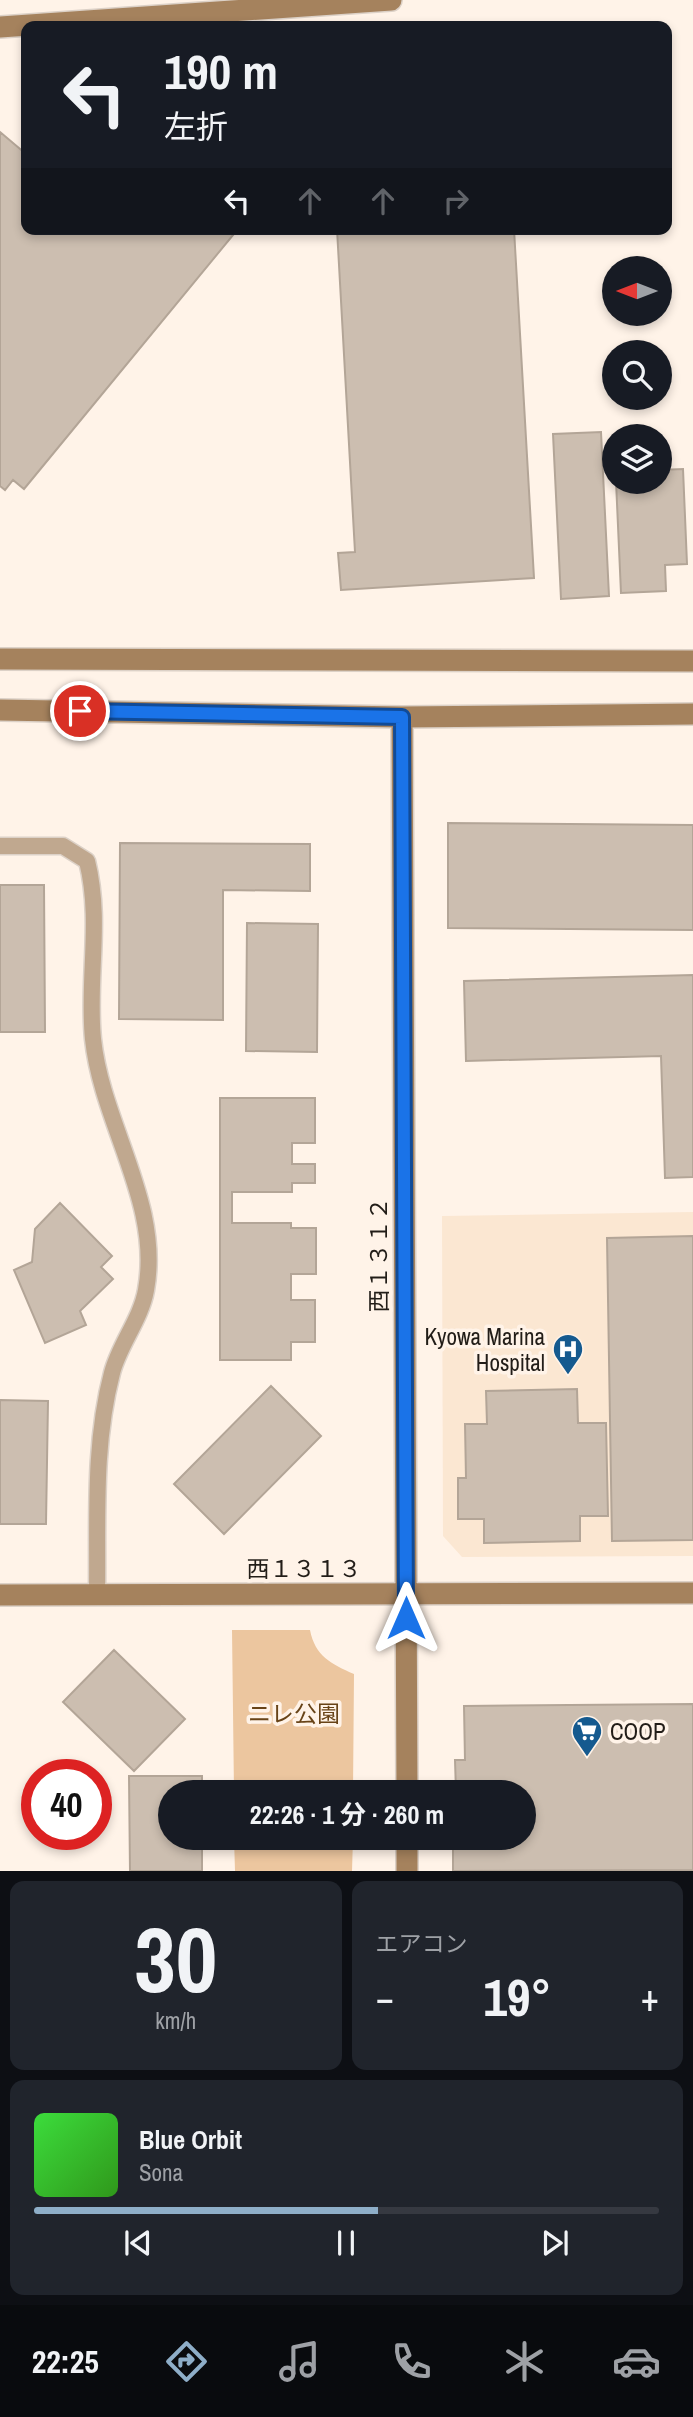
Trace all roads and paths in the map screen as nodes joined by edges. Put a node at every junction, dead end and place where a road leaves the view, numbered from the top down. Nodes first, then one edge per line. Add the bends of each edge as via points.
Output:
1 (391, 0) edge
2 (87, 21) edge
3 (21, 26) edge
4 (0, 27) edge
5 (0, 659) edge
6 (693, 662) edge
7 (0, 710) edge
8 (693, 714) edge
9 (402, 717) junction
10 (0, 846) edge
11 (693, 1593) edge
12 (406, 1594) junction
13 (0, 1595) edge
14 (97, 1595) junction
15 (407, 1780) edge
16 (407, 1850) edge
17 (407, 1871) edge

1 - 2 street
3 - 4 street
5 - 6 street
7 - 9 street
8 - 9 street
9 - 12 street, 西１３１２
10 - 14 lane via 63,846 87,861 95,891 93,1040 108,1108 148,1226 146,1292 112,1371 100,1431
11 - 12 street, 西１３１３
12 - 14 street, 西１３１３
12 - 15 street, 西１３１２
13 - 14 street, 西１３１３
16 - 17 street

